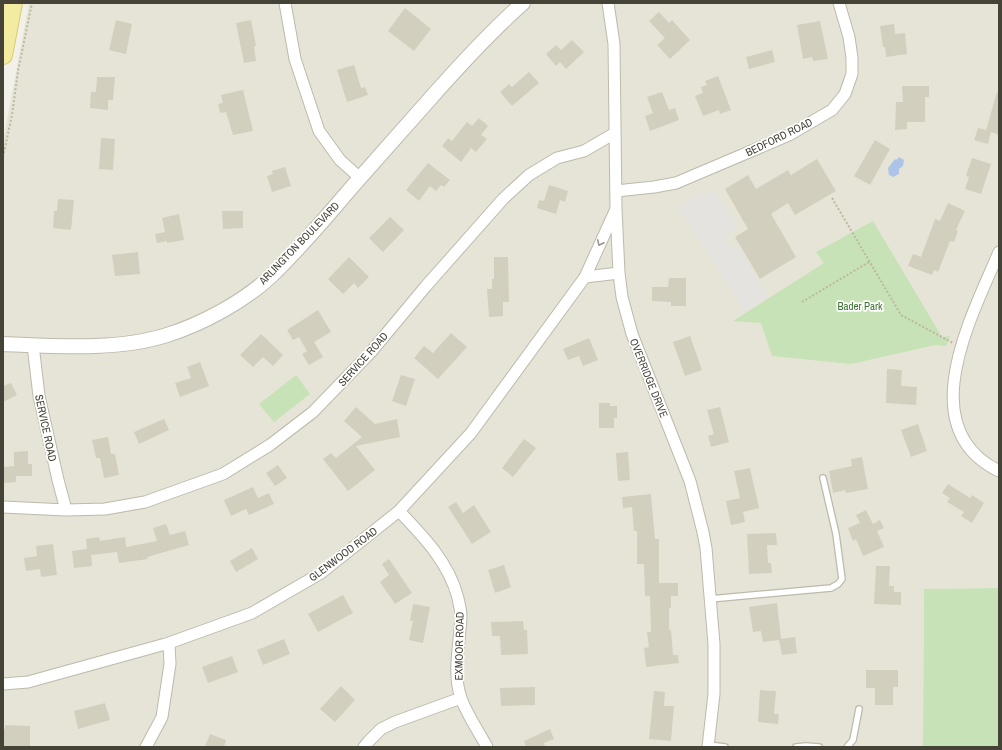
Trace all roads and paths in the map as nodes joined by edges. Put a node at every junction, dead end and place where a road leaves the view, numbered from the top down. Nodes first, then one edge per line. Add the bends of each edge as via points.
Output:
1 (13, 3) edge
2 (32, 3) edge
3 (285, 3) edge
4 (523, 3) edge
5 (608, 3) edge
6 (839, 3) edge
7 (3, 55) edge
8 (615, 133) junction
9 (3, 157) edge
10 (360, 178) junction
11 (616, 192) junction
12 (832, 198) dead end
13 (616, 209) junction
14 (999, 252) edge
15 (869, 262) junction
16 (619, 273) junction
17 (584, 277) junction
18 (802, 302) dead end
19 (3, 344) edge
20 (33, 345) junction
21 (961, 347) junction
22 (999, 471) edge
23 (823, 478) dead end
24 (3, 506) edge
25 (66, 510) junction
26 (399, 511) junction
27 (710, 599) junction
28 (169, 643) junction
29 (3, 684) edge
30 (461, 698) junction
31 (858, 709) dead end
32 (708, 746) edge
33 (146, 747) edge
34 (364, 747) edge
35 (487, 747) edge
36 (725, 747) edge
37 (796, 747) edge
38 (819, 747) edge
39 (847, 747) edge

1 - 7 main road
2 - 9 path
3 - 10 street via 295,59 319,131 340,160
4 - 10 street, ARLINGTON BOULEVARD via 467,57
5 - 8 street, OVERRIDGE DRIVE via 614,44
6 - 11 street, BEDFORD ROAD via 849,37 852,74 845,94 832,110 789,135 676,183
8 - 11 street, OVERRIDGE DRIVE
8 - 25 street, SERVICE ROAD via 584,151 557,158 528,175 502,199 371,352 313,412 270,445 223,474 145,502 105,509
10 - 20 street, ARLINGTON BOULEVARD via 269,278 229,308 167,335 137,342 108,345
11 - 13 street, OVERRIDGE DRIVE
12 - 15 path
13 - 16 street, OVERRIDGE DRIVE
13 -> 17 street, GLENWOOD ROAD
14 - 21 street
15 - 18 path
15 - 21 path via 901,315
16 - 17 street
16 - 27 street, OVERRIDGE DRIVE via 632,334 690,481 704,537
17 - 26 street, GLENWOOD ROAD via 471,433
19 - 20 street, ARLINGTON BOULEVARD
20 - 25 street, SERVICE ROAD via 39,396
21 - 22 street via 955,372 954,404 959,432 977,457
23 - 27 lane via 836,534 842,579 838,584 831,588
24 - 25 street, SERVICE ROAD
26 - 28 street, GLENWOOD ROAD via 321,573 252,613
26 - 30 street, EXMOOR ROAD via 436,552 456,591 461,614 457,674
27 - 32 street, OVERRIDGE DRIVE via 714,644 714,694
28 - 29 street, GLENWOOD ROAD via 28,682
28 - 33 street via 170,664 162,717
30 - 34 street via 381,729
30 - 35 street, EXMOOR ROAD
31 - 39 lane via 853,740
32 - 36 lane
37 - 38 lane

